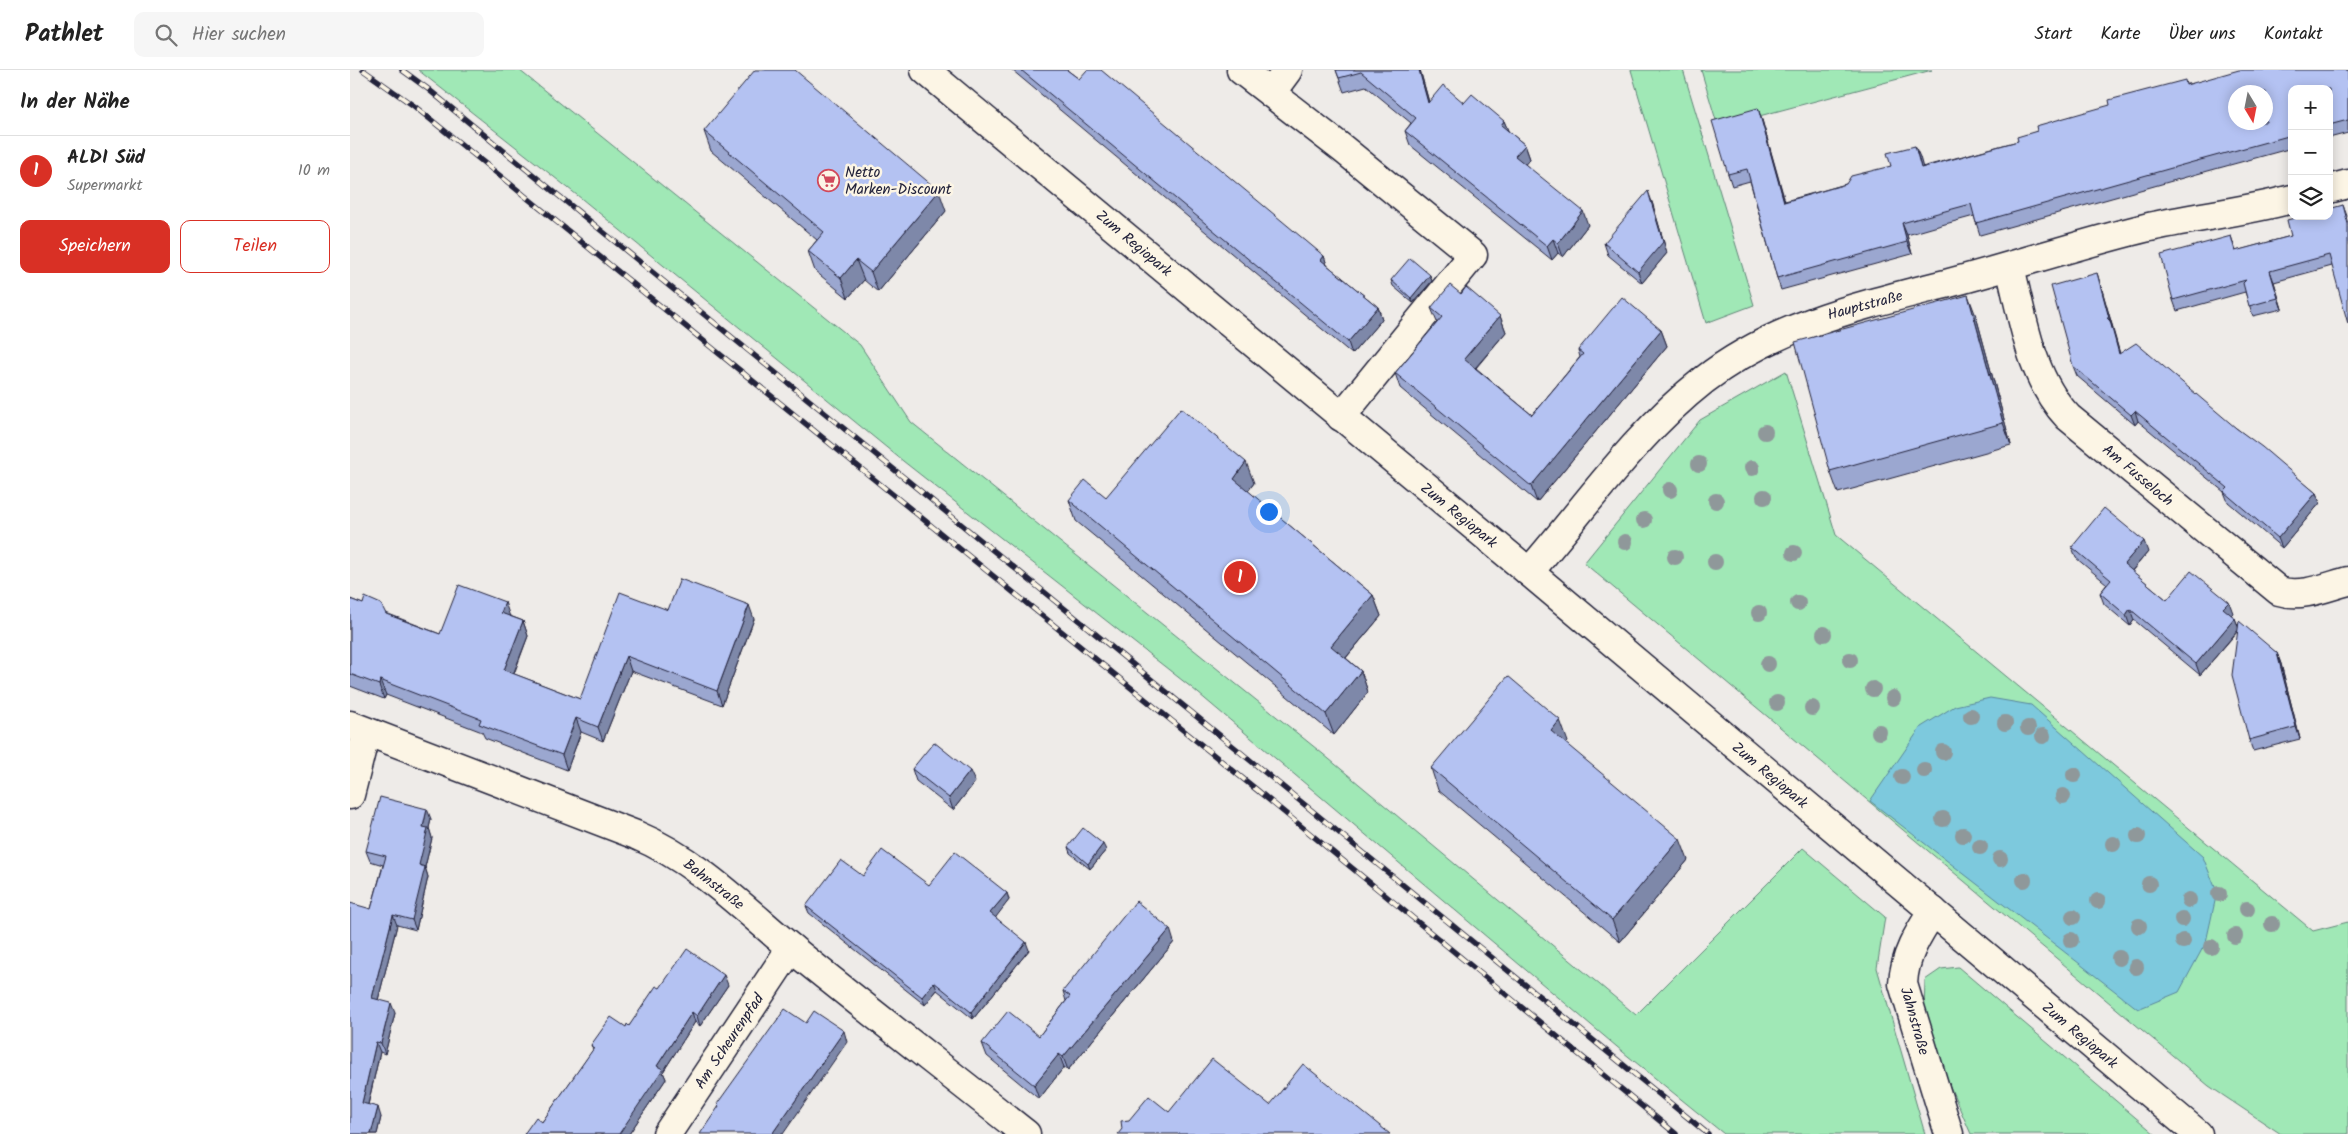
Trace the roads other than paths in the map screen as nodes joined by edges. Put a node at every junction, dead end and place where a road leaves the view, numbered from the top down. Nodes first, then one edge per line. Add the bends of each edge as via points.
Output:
1 (925, 70) edge
2 (1241, 70) edge
3 (1288, 70) edge
4 (1271, 93) junction
5 (2348, 184) edge
6 (2333, 188) edge
7 (2288, 200) edge
8 (2010, 267) junction
9 (1341, 417) junction
10 (1529, 572) junction
11 (2348, 581) edge
12 (358, 728) edge
13 (350, 795) edge
14 (1932, 911) junction
15 (791, 948) junction
16 (667, 1134) edge
17 (1026, 1134) edge
18 (1950, 1134) edge
19 (2198, 1134) edge

1 - 9 street, Zum Regiopark
2 - 4 street
3 - 4 street
4 - 9 street via 1473,256
5 - 6 street
7 - 8 street, Hauptstraße via 2146,228
8 - 10 street, Hauptstraße via 1816,320 1770,338 1724,365 1648,432
8 - 11 street, Am Fusseloch via 2041,379 2068,417 2280,591 2301,593
9 - 10 street, Zum Regiopark
10 - 14 street, Zum Regiopark
12 - 13 street
12 - 15 street, Bahnstraße via 656,844 706,876
14 - 18 street, Jahnstraße via 1908,955 1903,984
14 - 19 street, Zum Regiopark
15 - 16 street, Am Scheurenpfad
15 - 17 street, Bahnstraße

